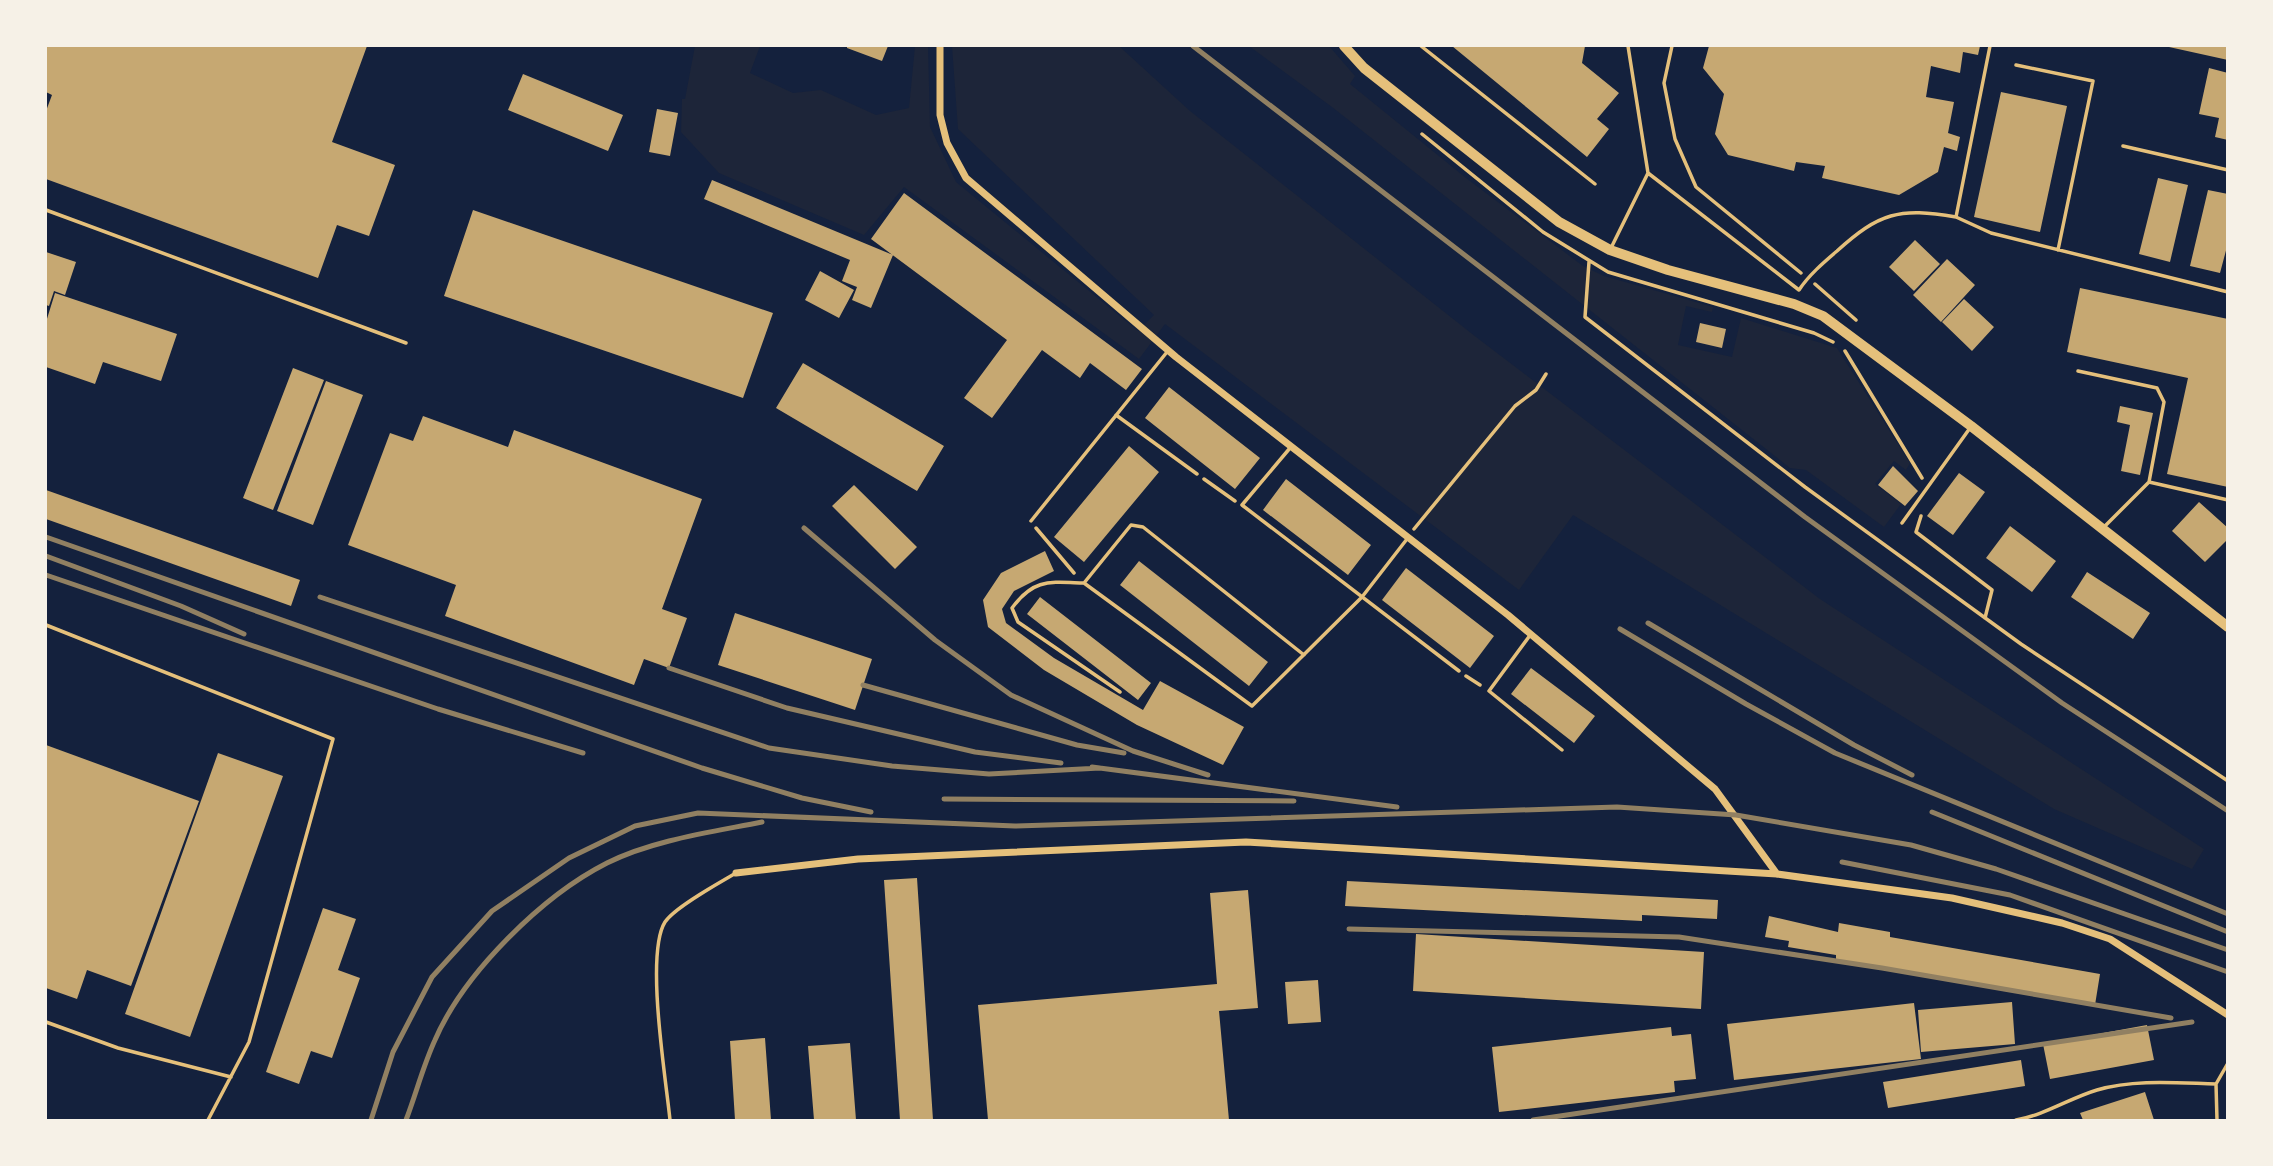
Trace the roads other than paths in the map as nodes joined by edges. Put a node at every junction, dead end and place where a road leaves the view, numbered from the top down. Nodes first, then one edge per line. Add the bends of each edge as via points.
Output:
1 (940, 46) edge
2 (1344, 46) edge
3 (1353, 46) edge
4 (1421, 46) edge
5 (1628, 46) edge
6 (1990, 46) edge
7 (1353, 57) junction
8 (2016, 65) dead end
9 (2123, 146) dead end
10 (2228, 170) edge
11 (1648, 173) junction
12 (1595, 184) dead end
13 (46, 210) edge
14 (1956, 216) junction
15 (1610, 250) junction
16 (2058, 250) junction
17 (1799, 290) junction
18 (2228, 292) edge
19 (1794, 304) junction
20 (406, 343) dead end
21 (1168, 350) junction
22 (2078, 371) dead end
23 (1116, 415) junction
24 (1971, 426) junction
25 (1291, 446) junction
26 (1197, 474) road end
27 (2149, 482) junction
28 (2228, 500) edge
29 (1031, 521) road end
30 (1902, 523) dead end
31 (2102, 528) junction
32 (1408, 537) junction
33 (1084, 583) junction
34 (1362, 597) junction
35 (46, 625) edge
36 (2228, 627) edge
37 (1531, 634) junction
38 (1304, 654) junction
39 (1459, 671) road end
40 (1120, 692) dead end
41 (1562, 750) dead end
42 (736, 873) joint
43 (1777, 874) junction
44 (2228, 1015) edge
45 (46, 1022) edge
46 (2228, 1063) edge
47 (231, 1077) junction
48 (2216, 1084) junction
49 (208, 1121) edge
50 (670, 1121) edge
51 (2017, 1121) edge
52 (2217, 1121) edge

1 - 21 street via 940,115 947,143 966,178
2 - 7 street
3 - 7 street
4 - 12 lane
5 - 11 lane
6 - 14 lane
7 - 15 street via 1559,222
8 - 16 lane via 2093,81
9 - 10 lane
11 - 15 lane
11 - 17 lane
13 - 20 lane
14 - 16 lane via 1991,233
14 - 17 lane via 1921,210 1888,214 1864,227
15 - 19 street
16 - 18 lane
17 - 19 lane
19 - 24 street via 1824,316
21 - 23 lane
21 - 25 street
22 - 27 lane via 2157,388 2164,402
23 - 26 lane
23 - 29 lane
24 - 30 lane
24 - 31 street
25 - 32 street
25 - 34 lane via 1242,505
27 - 28 lane
27 - 31 lane
31 - 36 street
32 - 34 lane
32 - 37 street
33 - 38 lane via 1252,706
33 - 38 lane via 1131,525 1143,527
33 - 40 lane via 1050,582 1026,590 1012,608 1018,622
34 - 38 lane
34 - 39 lane
35 - 47 lane via 332,738 249,1042
37 - 41 lane via 1489,691
37 - 43 street via 1715,789
42 - 43 street via 858,859 1245,842
42 - 50 lane via 665,922 656,958
43 - 44 street via 1952,898 2063,923 2110,939
45 - 47 lane via 118,1048
46 - 48 lane
47 - 49 lane
48 - 51 lane via 2150,1083 2098,1090
48 - 52 lane

